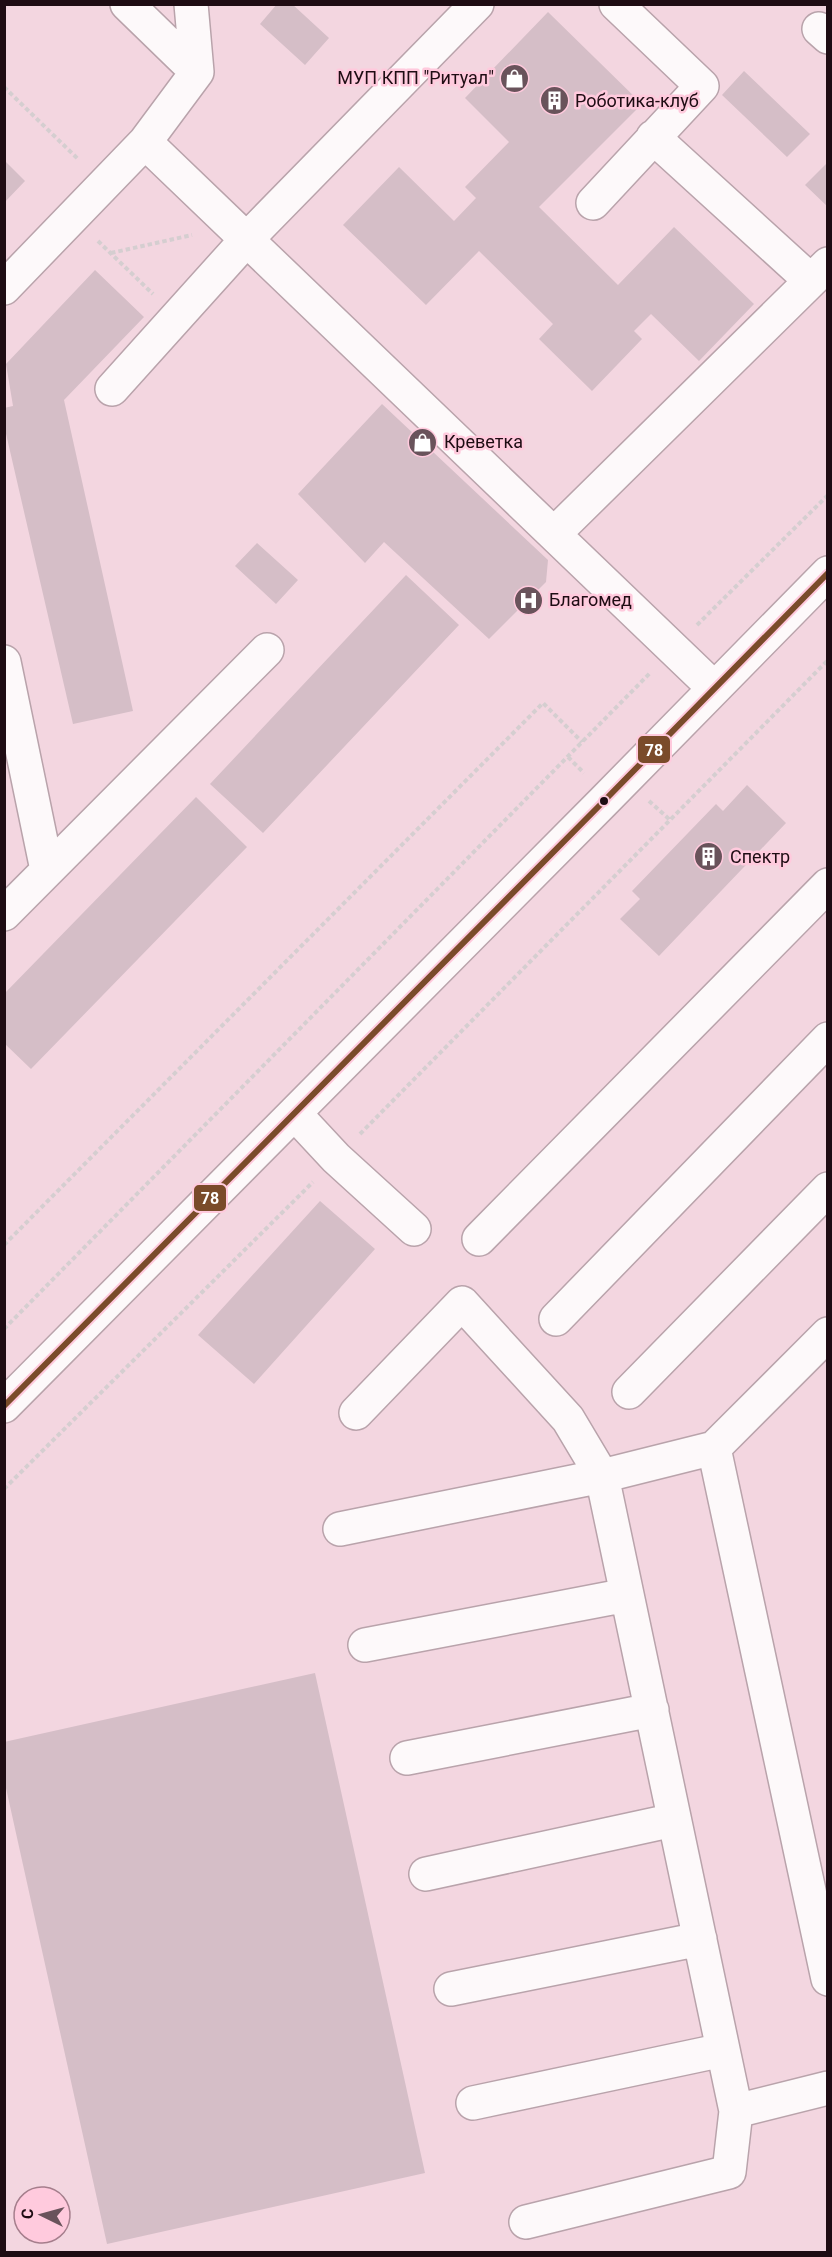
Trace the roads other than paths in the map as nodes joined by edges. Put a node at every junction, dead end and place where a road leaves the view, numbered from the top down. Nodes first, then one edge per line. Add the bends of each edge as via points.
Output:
1 (127, 4) edge
2 (191, 4) edge
3 (477, 4) edge
4 (616, 4) edge
5 (197, 72) junction
6 (653, 138) junction
7 (145, 142) junction
8 (592, 203) dead end
9 (240, 233) junction
10 (819, 272) edge
11 (4, 288) edge
12 (112, 389) dead end
13 (554, 534) junction
14 (828, 573) edge
15 (267, 650) dead end
16 (4, 662) edge
17 (713, 687) junction
18 (47, 870) junction
19 (828, 885) edge
20 (4, 915) edge
21 (828, 1039) edge
22 (295, 1114) junction
23 (828, 1189) edge
24 (414, 1229) dead end
25 (479, 1239) dead end
26 (556, 1319) dead end
27 (828, 1334) edge
28 (629, 1392) dead end
29 (4, 1406) edge
30 (356, 1413) dead end
31 (714, 1448) junction
32 (602, 1476) junction
33 (340, 1529) dead end
34 (627, 1595) junction
35 (365, 1645) dead end
36 (651, 1710) junction
37 (407, 1758) dead end
38 (674, 1820) junction
39 (426, 1874) dead end
40 (700, 1939) junction
41 (828, 1979) edge
42 (451, 1989) dead end
43 (723, 2050) junction
44 (828, 2088) edge
45 (473, 2103) dead end
46 (736, 2111) junction
47 (526, 2222) dead end

1 - 5 street
2 - 5 street
3 - 9 street
4 - 6 street via 702,86
5 - 7 street
6 - 8 street
6 - 10 street
7 - 9 street
7 - 11 street
9 - 12 street via 177,317
9 - 13 street
10 - 13 street
13 - 17 street
14 - 17 street
15 - 18 street
16 - 18 street
17 - 22 street
18 - 20 street
19 - 25 street
21 - 26 street
22 - 24 street via 336,1158
22 - 29 street
23 - 28 street
27 - 31 street
30 - 32 street via 462,1303 568,1419
31 - 32 street
31 - 41 street
32 - 33 street
32 - 34 street
34 - 35 street
34 - 36 street
36 - 37 street
36 - 38 street
38 - 39 street
38 - 40 street
40 - 42 street
40 - 43 street
43 - 45 street
43 - 46 street
44 - 46 street
46 - 47 street via 729,2172

